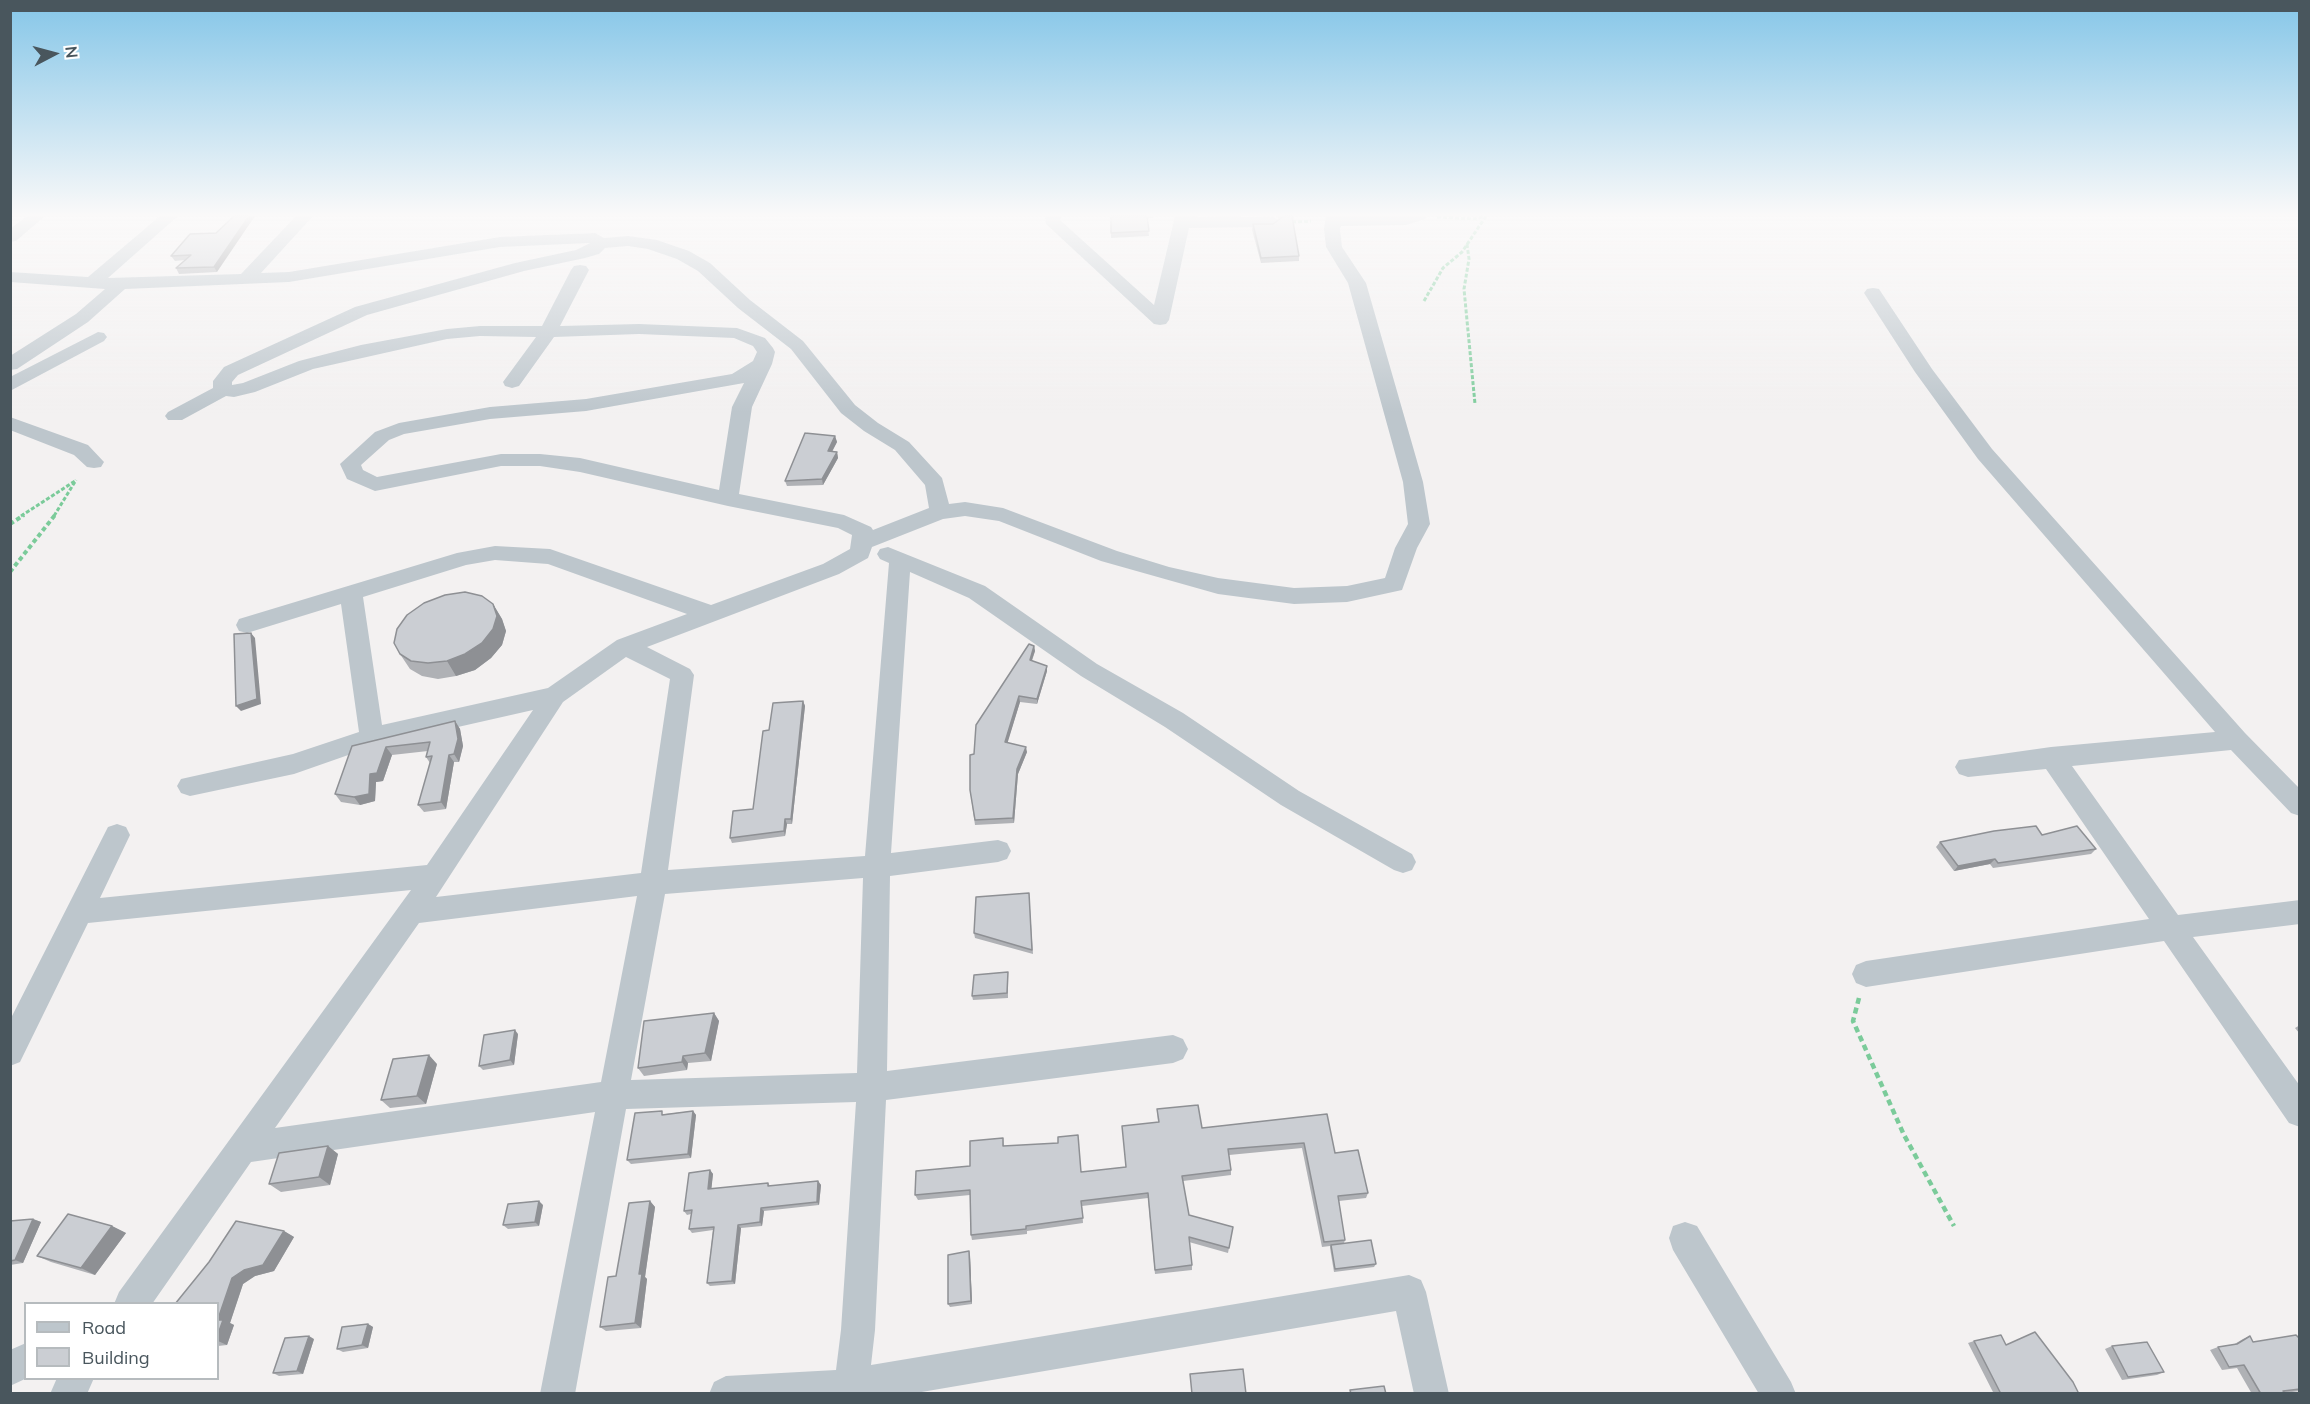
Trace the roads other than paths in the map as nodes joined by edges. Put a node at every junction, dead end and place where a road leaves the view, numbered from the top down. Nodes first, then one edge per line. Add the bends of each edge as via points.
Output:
1 (84, 282) edge
2 (92, 282) joint
3 (182, 282) edge
4 (468, 282) edge
5 (574, 282) edge
6 (720, 282) edge
7 (1118, 282) edge
8 (1169, 282) edge
9 (1356, 282) edge
10 (120, 284) junction
11 (1873, 293) dead end
12 (548, 333) junction
13 (98, 337) dead end
14 (797, 345) junction
15 (761, 364) junction
16 (10, 365) edge
17 (512, 382) dead end
18 (10, 385) edge
19 (222, 390) junction
20 (175, 416) dead end
21 (10, 423) edge
22 (94, 462) road end
23 (728, 499) junction
24 (940, 512) junction
25 (861, 543) junction
26 (900, 560) junction
27 (351, 593) junction
28 (711, 614) junction
29 (247, 625) dead end
30 (625, 646) junction
31 (555, 696) junction
32 (372, 737) junction
33 (2236, 740) junction
34 (2051, 757) junction
35 (1968, 767) dead end
36 (190, 786) dead end
37 (2300, 806) edge
38 (117, 835) dead end
39 (998, 851) dead end
40 (1403, 862) dead end
41 (878, 866) junction
42 (435, 876) junction
43 (653, 883) junction
44 (79, 912) junction
45 (411, 912) junction
46 (2300, 912) edge
47 (2170, 928) junction
48 (1866, 974) road end
49 (1173, 1049) dead end
50 (10, 1052) edge
51 (872, 1087) junction
52 (613, 1095) junction
53 (2300, 1112) edge
54 (242, 1148) junction
55 (1685, 1238) dead end
56 (130, 1299) edge
57 (24, 1361) edge
58 (10, 1369) edge
59 (76, 1380) edge
60 (850, 1390) edge
61 (67, 1394) edge
62 (557, 1394) edge
63 (726, 1394) edge
64 (1432, 1394) edge
65 (1779, 1394) edge

1 - 2 street
2 - 10 street
3 - 10 street
4 - 19 street via 361,311 231,371 222,381
5 - 12 street
6 - 14 street
7 - 8 street via 1160,320
9 - 24 street via 1413,482 1419,524 1394,584 1347,594 1294,596 1218,586 1109,556 1003,515 965,509
10 - 16 street via 82,318
11 - 33 street via 1924,372 1985,454
12 - 15 street via 639,329 737,333 759,342 766,352
12 - 17 street
12 - 19 street via 480,331 416,339 306,365 248,388
13 - 18 street
14 - 15 street
14 - 24 street via 848,409 902,446 935,483
15 - 23 street via 742,406
15 - 23 street via 738,379 586,405 490,413 399,429 381,436 350,464 354,474 375,484 501,460 540,460 580,465
19 - 20 street
21 - 22 street via 81,450
23 - 25 street via 844,522 863,532
24 - 25 street
25 - 26 street
25 - 28 street via 860,553 831,569
26 - 40 street via 977,592 1089,670 1174,720 1290,798
26 - 41 street
27 - 28 street via 465,558 495,553 550,557
27 - 29 street
27 - 32 street
28 - 30 street
30 - 31 street
30 - 43 street via 682,675
31 - 32 street
31 - 42 street
32 - 36 street via 294,764
33 - 34 street
33 - 37 street
34 - 35 street
34 - 47 street
38 - 44 street
39 - 41 street
41 - 43 street
41 - 51 street
42 - 44 street
42 - 45 street
43 - 45 street
43 - 52 street
44 - 50 street
45 - 54 street
46 - 47 street
47 - 48 street
47 - 53 street
49 - 51 street
51 - 52 street
51 - 60 street via 858,1330
52 - 54 street
52 - 62 street
54 - 56 street
55 - 65 street
57 - 58 street
59 - 61 street
60 - 63 street
60 - 64 street via 1409,1292

